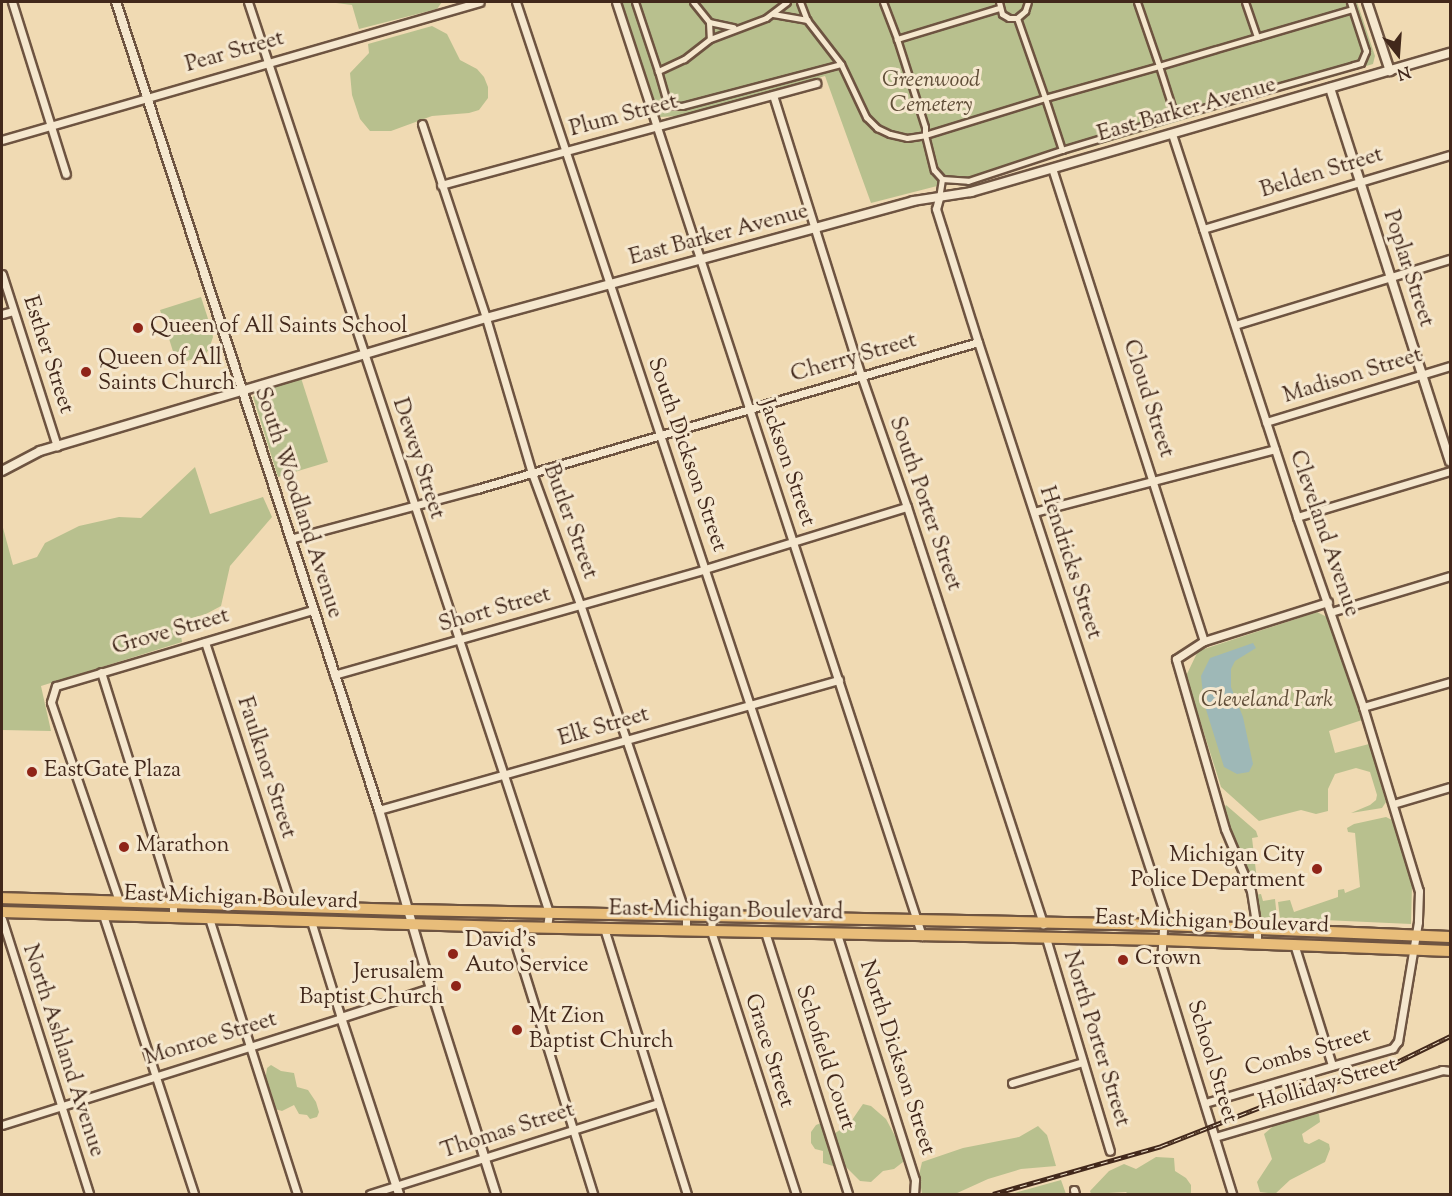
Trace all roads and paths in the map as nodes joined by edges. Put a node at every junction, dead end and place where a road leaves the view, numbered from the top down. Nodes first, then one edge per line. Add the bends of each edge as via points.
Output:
1 (12, 2) edge
2 (116, 2) edge
3 (248, 2) edge
4 (479, 2) edge
5 (516, 2) edge
6 (616, 2) edge
7 (635, 2) edge
8 (693, 2) edge
9 (787, 2) edge
10 (800, 2) edge
11 (883, 2) edge
12 (1028, 2) edge
13 (1137, 2) edge
14 (1245, 2) edge
15 (1350, 2) edge
16 (1367, 2) edge
17 (999, 5) edge
18 (1352, 9) junction
19 (773, 14) junction
20 (1017, 18) junction
21 (807, 20) junction
22 (709, 22) junction
23 (735, 27) junction
24 (1257, 37) junction
25 (710, 39) junction
26 (897, 39) junction
27 (1450, 53) edge
28 (268, 63) junction
29 (841, 64) junction
30 (1159, 66) junction
31 (658, 71) junction
32 (1390, 71) junction
33 (816, 84) dead end
34 (1330, 88) junction
35 (773, 95) junction
36 (147, 96) junction
37 (1045, 98) junction
38 (1175, 116) junction
39 (51, 124) junction
40 (422, 124) dead end
41 (657, 126) junction
42 (1173, 134) junction
43 (925, 135) junction
44 (2, 140) edge
45 (1062, 150) junction
46 (567, 151) junction
47 (1450, 155) edge
48 (1052, 168) junction
49 (66, 174) dead end
50 (942, 179) junction
51 (1360, 181) junction
52 (441, 185) junction
53 (939, 198) junction
54 (814, 229) junction
55 (1203, 229) junction
56 (700, 258) junction
57 (1450, 259) edge
58 (2, 274) edge
59 (1391, 277) junction
60 (610, 284) junction
61 (13, 310) junction
62 (2, 314) edge
63 (486, 318) junction
64 (1235, 325) junction
65 (978, 342) junction
66 (364, 354) junction
67 (1450, 366) edge
68 (1422, 374) junction
69 (861, 375) junction
70 (241, 390) junction
71 (748, 409) junction
72 (1266, 422) junction
73 (660, 435) junction
74 (57, 446) junction
75 (1275, 449) junction
76 (1450, 461) edge
77 (2, 471) edge
78 (1450, 471) edge
79 (532, 473) junction
80 (1155, 480) junction
81 (414, 505) junction
82 (907, 507) junction
83 (1034, 512) junction
84 (1297, 517) junction
85 (290, 539) junction
86 (793, 542) junction
87 (705, 569) junction
88 (1450, 576) edge
89 (1328, 602) junction
90 (580, 604) junction
91 (312, 610) junction
92 (1331, 612) junction
93 (459, 640) junction
94 (1204, 641) junction
95 (205, 642) junction
96 (101, 672) junction
97 (334, 675) junction
98 (839, 680) junction
99 (1450, 682) edge
100 (751, 705) junction
101 (1363, 707) junction
102 (626, 740) junction
103 (504, 775) junction
104 (1450, 787) edge
105 (1393, 804) junction
106 (379, 810) junction
107 (2, 898) edge
108 (119, 901) junction
109 (173, 902) junction
110 (291, 905) junction
111 (408, 910) junction
112 (2, 912) edge
113 (549, 913) junction
114 (103, 915) junction
115 (173, 916) junction
116 (686, 916) junction
117 (712, 917) junction
118 (209, 918) junction
119 (2, 919) edge
120 (822, 919) junction
121 (311, 921) junction
122 (917, 921) junction
123 (412, 924) junction
124 (1043, 924) junction
125 (1164, 925) junction
126 (510, 927) junction
127 (547, 927) junction
128 (604, 928) junction
129 (1257, 929) junction
130 (686, 930) junction
131 (711, 931) junction
132 (765, 932) junction
133 (837, 934) junction
134 (1416, 935) junction
135 (922, 936) junction
136 (1450, 937) edge
137 (1046, 938) junction
138 (1163, 940) junction
139 (1257, 942) junction
140 (1294, 944) junction
141 (1413, 948) junction
142 (1450, 951) edge
143 (431, 990) junction
144 (341, 1018) junction
145 (249, 1047) junction
146 (1083, 1062) junction
147 (1332, 1065) junction
148 (1450, 1071) edge
149 (155, 1076) junction
150 (1012, 1083) dead end
151 (658, 1103) junction
152 (1204, 1103) junction
153 (60, 1106) junction
154 (2, 1125) edge
155 (573, 1130) junction
156 (1215, 1137) junction
157 (1110, 1151) dead end
158 (485, 1158) junction
159 (398, 1190) edge
160 (89, 1194) edge
161 (194, 1194) edge
162 (297, 1194) edge
163 (370, 1194) edge
164 (496, 1194) edge
165 (593, 1194) edge
166 (687, 1194) edge
167 (796, 1194) edge
168 (849, 1194) edge
169 (914, 1194) edge
170 (1232, 1194) edge

1 - 39 street
2 - 36 street, South Woodland Avenue
3 - 28 street, Dewey Street
4 - 28 street, Pear Street
5 - 46 street, South Dickson Street
6 - 41 street, Jackson Street
7 - 31 street
8 - 22 street
9 - 19 street
10 - 21 street
11 - 26 street
12 - 20 street
13 - 30 street
14 - 24 street
15 - 18 street
16 - 32 street
17 - 20 street via 1005,16
17 - 26 street
18 - 24 street
18 - 38 street via 1366,51 1361,63
19 - 21 street
19 - 23 street
20 - 37 street
21 - 29 street
22 - 23 street
22 - 25 street
23 - 25 street
24 - 30 street
25 - 31 street via 684,59
26 - 43 street
27 - 32 street, East Barker Avenue
28 - 36 street, Pear Street
28 - 66 street, Dewey Street
29 - 31 street via 674,107 668,105
29 - 43 street via 871,123 899,136
30 - 37 street
30 - 38 street
32 - 34 street, East Barker Avenue
33 - 35 street, Plum Street
34 - 42 street, East Barker Avenue
34 - 51 street, Poplar Street
35 - 41 street, Plum Street
35 - 54 street, South Porter Street
36 - 39 street, Pear Street
36 - 70 street, South Woodland Avenue
37 - 43 street
37 - 45 street
38 - 45 street
39 - 44 street, Pear Street
39 - 49 street
40 - 52 street, Butler Street
41 - 46 street, Plum Street
41 - 56 street, Jackson Street
42 - 48 street, East Barker Avenue
42 - 55 street, Cleveland Avenue
43 - 50 street via 934,170
45 - 50 street via 968,181
46 - 52 street, Plum Street
46 - 60 street, South Dickson Street
47 - 51 street, Belden Street
48 - 53 street, East Barker Avenue
48 - 80 street, Cloud Street
50 - 53 street
51 - 55 street, Belden Street
51 - 59 street, Poplar Street
52 - 63 street, Butler Street
53 - 54 street, East Barker Avenue via 913,201
53 - 65 street, Hendricks Street via 936,209
54 - 56 street, East Barker Avenue
54 - 69 street, South Porter Street
55 - 64 street, Cleveland Avenue
56 - 60 street, East Barker Avenue
56 - 71 street, Jackson Street
57 - 59 street
58 - 61 street, Esther Street
59 - 64 street
59 - 68 street, Poplar Street
60 - 63 street, East Barker Avenue
60 - 73 street, South Dickson Street
61 - 62 street
61 - 74 street, Esther Street
63 - 66 street, East Barker Avenue
63 - 79 street, Butler Street
64 - 72 street, Cleveland Avenue
65 - 69 street, Cherry Street
65 - 83 street, Hendricks Street
66 - 70 street, East Barker Avenue
66 - 81 street, Dewey Street
67 - 68 street, Madison Street
68 - 72 street, Madison Street
68 - 76 street, Poplar Street
69 - 71 street, Cherry Street
69 - 82 street, South Porter Street
70 - 74 street, East Barker Avenue
70 - 85 street, South Woodland Avenue
71 - 73 street, Cherry Street
71 - 86 street, Jackson Street
72 - 75 street, Cleveland Avenue
73 - 79 street, Cherry Street
73 - 87 street, South Dickson Street
74 - 77 street, East Barker Avenue
75 - 80 street
75 - 84 street, Cleveland Avenue
78 - 84 street
79 - 81 street, Cherry Street
79 - 90 street, Butler Street
80 - 83 street
80 - 94 street, Cloud Street
81 - 85 street, Cherry Street
81 - 93 street, Dewey Street
82 - 86 street, Short Street
82 - 124 street, South Porter Street
83 - 125 street, Hendricks Street via 1164,912
84 - 89 street, Cleveland Avenue
85 - 91 street, South Woodland Avenue
86 - 87 street, Short Street
86 - 98 street, Jackson Street
87 - 90 street, Short Street
87 - 100 street, South Dickson Street
88 - 92 street
89 - 92 street, Cleveland Avenue
89 - 94 street
90 - 93 street, Short Street
90 - 102 street, Butler Street
91 - 95 street, Grove Street
91 - 97 street, South Woodland Avenue
92 - 101 street, Cleveland Avenue
93 - 97 street, Short Street
93 - 103 street, Dewey Street
94 - 129 street via 1176,659 1226,829 1251,891
95 - 96 street, Grove Street
95 - 110 street, Faulknor Street
96 - 108 street, Grove Street via 56,686 51,702
96 - 109 street
97 - 106 street, South Woodland Avenue
98 - 100 street, Elk Street
98 - 122 street, Jackson Street
99 - 101 street
100 - 102 street, Elk Street
100 - 120 street, South Dickson Street
101 - 105 street, Cleveland Avenue
102 - 103 street, Elk Street
102 - 116 street, Butler Street
103 - 106 street, Elk Street
103 - 113 street, Dewey Street
104 - 105 street
105 - 134 street, Cleveland Avenue via 1419,891
106 - 111 street, South Woodland Avenue
107 - 108 main road, East Michigan Boulevard
108 - 109 main road, East Michigan Boulevard
109 - 110 main road, East Michigan Boulevard
109 - 115 street
110 - 111 main road, East Michigan Boulevard
111 - 113 main road, East Michigan Boulevard
111 - 123 street, South Woodland Avenue
112 - 114 main road, East Michigan Boulevard
113 - 116 main road, East Michigan Boulevard
113 - 127 street, Dewey Street
114 - 115 main road, East Michigan Boulevard
114 - 149 street
115 - 118 main road, East Michigan Boulevard
116 - 117 main road, East Michigan Boulevard
116 - 130 street, Butler Street
117 - 120 main road, East Michigan Boulevard
117 - 131 street, Grace Street
118 - 121 main road, East Michigan Boulevard
118 - 145 street
119 - 153 street, North Ashland Avenue
120 - 122 main road, East Michigan Boulevard
121 - 123 main road, East Michigan Boulevard
121 - 144 street
122 - 124 main road, East Michigan Boulevard
122 - 135 street, Jackson Street
123 - 126 main road, East Michigan Boulevard
123 - 143 street, South Woodland Avenue
124 - 125 main road, East Michigan Boulevard
125 - 129 main road, East Michigan Boulevard
125 - 138 street, Hendricks Street
126 - 127 main road, East Michigan Boulevard
126 - 155 street
127 - 128 main road, East Michigan Boulevard
128 - 130 main road, East Michigan Boulevard
128 - 151 street
129 - 134 main road, East Michigan Boulevard
129 - 139 street
130 - 131 main road, East Michigan Boulevard
131 - 132 main road, East Michigan Boulevard
131 - 167 street, Grace Street
132 - 133 main road, East Michigan Boulevard
132 - 168 street, Schofield Court
133 - 135 main road, East Michigan Boulevard
133 - 169 street, North Dickson Street via 915,1180
134 - 136 main road, East Michigan Boulevard
134 - 141 street, Cleveland Avenue
135 - 137 main road, East Michigan Boulevard
137 - 138 main road, East Michigan Boulevard
137 - 146 street, North Porter Street
138 - 139 main road, East Michigan Boulevard
138 - 152 street, School Street via 1161,964
139 - 140 main road, East Michigan Boulevard
140 - 141 main road, East Michigan Boulevard
140 - 147 street
141 - 142 main road, East Michigan Boulevard
141 - 147 street, Combs Street via 1393,1048
143 - 144 street, Monroe Street
143 - 158 street, South Woodland Avenue
144 - 145 street, Monroe Street
144 - 159 street
145 - 149 street, Monroe Street
145 - 162 street
146 - 150 street
146 - 157 street, North Porter Street
147 - 152 street, Combs Street
148 - 156 street, Holliday Street via 1442,1070
149 - 153 street, Monroe Street
149 - 161 street
151 - 155 street, Thomas Street
151 - 166 street
152 - 156 street, School Street
153 - 154 street, Monroe Street
153 - 160 street, North Ashland Avenue
155 - 158 street, Thomas Street
155 - 165 street
156 - 170 street, School Street
158 - 159 street, Thomas Street
158 - 164 street, South Woodland Avenue
159 - 163 street, Thomas Street

